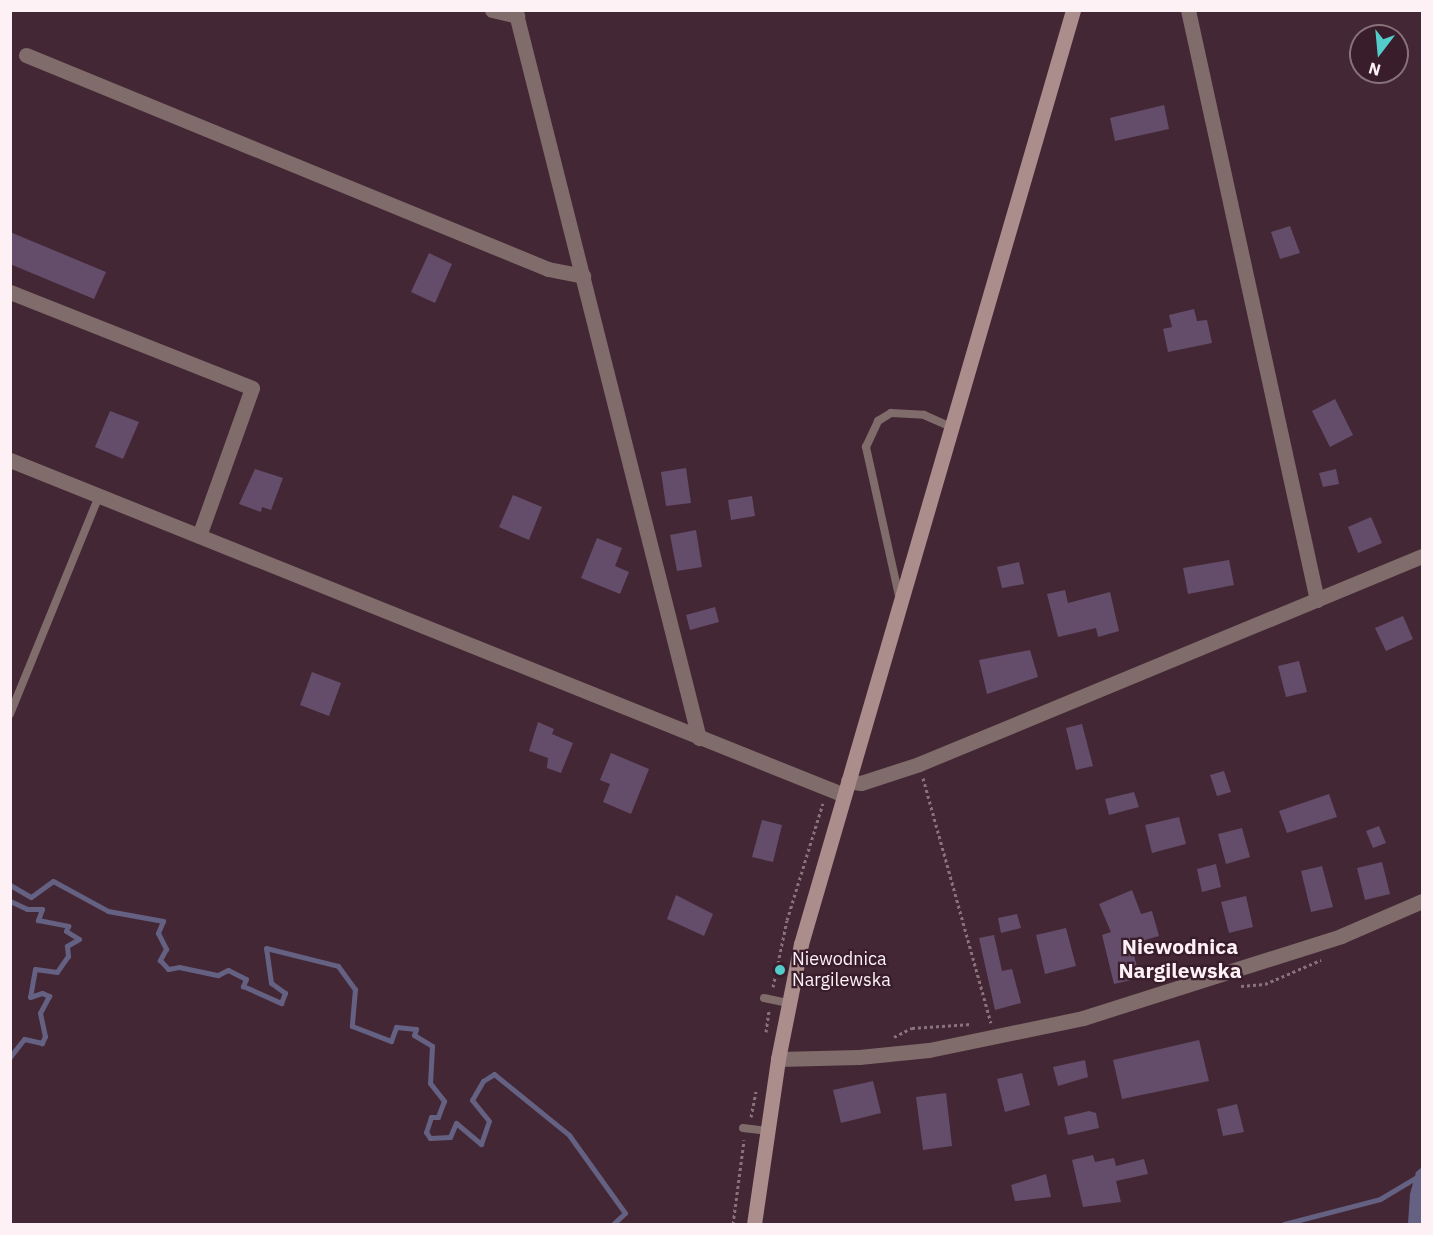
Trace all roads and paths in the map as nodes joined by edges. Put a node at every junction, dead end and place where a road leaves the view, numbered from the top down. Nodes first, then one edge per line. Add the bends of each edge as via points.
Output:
1 (492, 10) edge
2 (1073, 10) edge
3 (1188, 10) edge
4 (516, 13) edge
5 (26, 55) dead end
6 (583, 276) junction
7 (10, 292) edge
8 (951, 428) junction
9 (10, 460) edge
10 (99, 496) junction
11 (199, 537) junction
12 (1422, 556) edge
13 (1317, 600) junction
14 (900, 602) junction
15 (10, 714) edge
16 (699, 738) junction
17 (919, 764) junction
18 (846, 788) junction
19 (1422, 901) edge
20 (764, 998) dead end
21 (788, 1003) junction
22 (1002, 1023) dead end
23 (991, 1025) junction
24 (887, 1040) dead end
25 (778, 1059) junction
26 (743, 1128) dead end
27 (768, 1131) junction
28 (754, 1224) edge

1 - 4 street
2 - 8 street
3 - 13 street
4 - 6 street
5 - 6 street via 549,269
6 - 16 street
7 - 11 street via 252,388
8 - 14 street
8 - 14 lane via 924,415 891,413 878,421 866,447
9 - 10 street
10 - 11 street
10 - 15 lane
11 - 16 street
12 - 13 street
13 - 17 street
14 - 18 street
16 - 18 street
17 - 18 street
17 - 23 path
18 - 21 street
19 - 25 street via 1341,936 1083,1018 929,1050
20 - 21 lane
21 - 25 street
22 - 23 path
23 - 24 path via 951,1023 912,1028
25 - 27 street
26 - 27 lane
27 - 28 street

